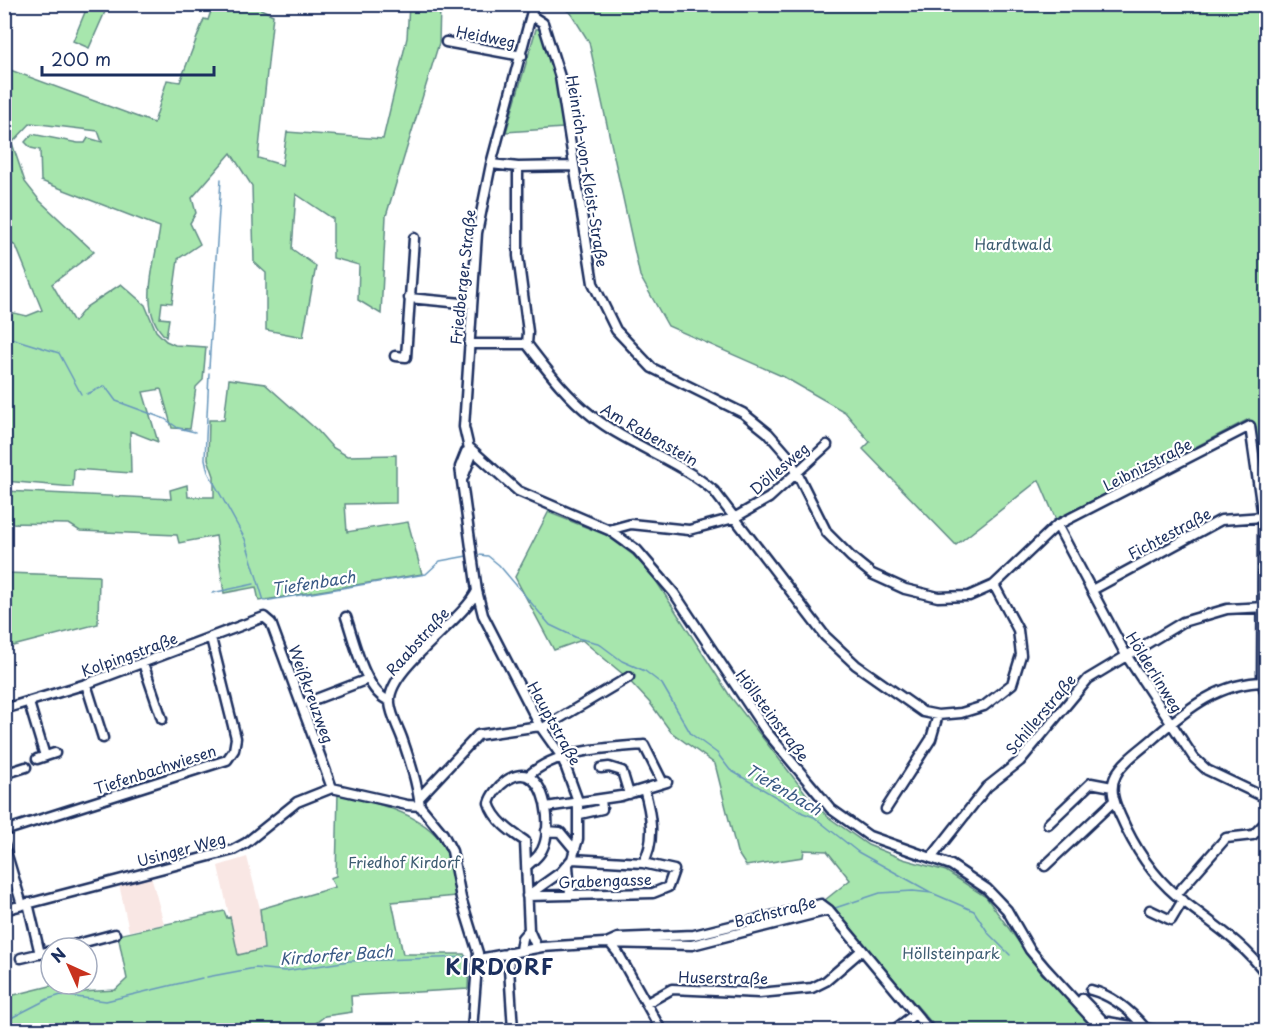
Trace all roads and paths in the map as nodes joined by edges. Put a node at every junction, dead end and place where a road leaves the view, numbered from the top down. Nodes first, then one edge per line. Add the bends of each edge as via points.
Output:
1 (534, 4) edge
2 (532, 16) junction
3 (446, 42) dead end
4 (522, 57) junction
5 (491, 164) junction
6 (573, 166) junction
7 (519, 167) junction
8 (414, 237) dead end
9 (409, 297) junction
10 (472, 304) junction
11 (469, 344) junction
12 (527, 344) junction
13 (395, 356) dead end
14 (827, 445) dead end
15 (471, 449) junction
16 (797, 470) junction
17 (1263, 517) junction
18 (734, 518) junction
19 (1057, 525) junction
20 (609, 530) junction
21 (994, 585) junction
22 (1092, 590) junction
23 (477, 591) junction
24 (1264, 607) edge
25 (463, 610) junction
26 (483, 615) junction
27 (260, 617) joint
28 (346, 617) dead end
29 (211, 638) junction
30 (1126, 655) junction
31 (143, 663) junction
32 (629, 677) dead end
33 (368, 679) junction
34 (1264, 681) edge
35 (86, 684) junction
36 (1266, 695) edge
37 (390, 701) junction
38 (29, 703) junction
39 (303, 704) junction
40 (4, 709) edge
41 (938, 715) junction
42 (162, 719) dead end
43 (1170, 723) junction
44 (541, 727) junction
45 (103, 738) dead end
46 (55, 753) dead end
47 (562, 757) junction
48 (26, 767) dead end
49 (601, 768) dead end
50 (4, 774) edge
51 (528, 776) junction
52 (1112, 787) junction
53 (332, 788) junction
54 (644, 789) junction
55 (629, 794) junction
56 (1266, 798) edge
57 (601, 799) junction
58 (578, 801) junction
59 (1114, 801) junction
60 (419, 802) junction
61 (546, 807) junction
62 (886, 809) dead end
63 (580, 814) junction
64 (1266, 822) edge
65 (1048, 825) dead end
66 (4, 831) edge
67 (546, 831) junction
68 (4, 845) edge
69 (572, 858) junction
70 (930, 858) junction
71 (643, 863) junction
72 (527, 866) junction
73 (1045, 866) dead end
74 (570, 895) junction
75 (527, 896) junction
76 (1179, 897) junction
77 (25, 904) junction
78 (4, 910) edge
79 (1150, 910) dead end
80 (529, 930) junction
81 (115, 934) dead end
82 (99, 938) edge
83 (609, 942) junction
84 (537, 948) junction
85 (520, 950) junction
86 (861, 950) junction
87 (39, 951) edge
88 (508, 953) junction
89 (39, 954) edge
90 (21, 958) dead end
91 (479, 959) junction
92 (1266, 974) edge
93 (1062, 985) junction
94 (1091, 990) dead end
95 (647, 1003) junction
96 (1082, 1006) junction
97 (915, 1014) junction
98 (1105, 1020) junction
99 (472, 1030) edge
100 (513, 1030) edge
101 (661, 1030) edge
102 (894, 1030) edge
103 (929, 1030) edge
104 (1102, 1030) edge
105 (1107, 1030) edge
106 (1112, 1030) edge
107 (1131, 1030) edge
108 (1146, 1030) edge

1 - 2 street, Friedberger Straße
2 - 4 street, Friedberger Straße
2 - 6 street, Heinrich-von-Kleist-Straße via 543,23 560,77
3 - 4 street, Heidweg
4 - 5 street, Friedberger Straße
5 - 7 street
5 - 10 street, Friedberger Straße via 477,234
6 - 7 street
6 - 16 street, Heinrich-von-Kleist-Straße via 593,283 616,330 652,368 743,413 768,433
7 - 12 street via 518,256
8 - 9 street
9 - 10 street
9 - 13 street via 406,357
10 - 11 street, Friedberger Straße
11 - 12 street
11 - 15 street, Friedberger Straße via 464,427
12 - 18 street, Am Rabenstein via 554,381 592,417 696,476 714,491
14 - 16 street, Döllesweg
15 - 20 street, Höllsteinstraße via 518,491
15 - 23 street, Friedberger Straße via 462,480
16 - 18 street, Döllesweg via 770,498
16 - 21 street, Heinrich-von-Kleist-Straße via 827,532 872,574 905,589 938,597 969,596
17 - 19 street, Leibnizstraße via 1250,426
17 - 22 street, Fichtestraße via 1221,520
17 - 24 street
18 - 20 street, Döllesweg via 689,530 631,524
18 - 41 street, Am Rabenstein via 825,636 896,695 923,712
19 - 21 street, Heinrich-von-Kleist-Straße
19 - 22 street, Hölderlinweg
20 - 70 street, Höllsteinstraße via 656,569 766,731 831,809 869,836
21 - 41 street, Am Rabenstein via 1018,630 1021,655 1012,684 984,706
22 - 30 street, Hölderlinweg
23 - 25 street, Raabstraße
23 - 26 street, Hauptstraße
24 - 30 street, Schillerstraße via 1204,614
24 - 34 street
25 - 26 street via 473,608
25 - 37 street, Raabstraße via 399,679
26 - 44 street, Hauptstraße
27 - 29 street, Kolpingstraße
27 - 39 street, Weißkreuzweg via 271,623
28 - 33 street
29 - 31 street, Kolpingstraße
29 - 66 street, Tiefenbachwiesen via 236,738 234,750 226,760
30 - 43 street, Hölderlinweg
30 - 70 street, Schillerstraße via 1088,679 1074,693 1034,745 987,787
31 - 35 street, Kolpingstraße
31 - 42 street
32 - 44 street
33 - 37 street via 381,699
33 - 39 street
34 - 36 street
34 - 43 street via 1218,690
35 - 38 street, Kolpingstraße
35 - 45 street
37 - 60 street via 415,775
38 - 40 street, Kolpingstraße
38 - 46 street via 41,758
39 - 53 street, Weißkreuzweg
41 - 62 street via 932,740
43 - 52 street via 1121,768
43 - 56 street, Hölderlinweg via 1207,771
44 - 47 street, Hauptstraße
44 - 60 street via 478,735
47 - 51 street via 538,766
47 - 54 street via 644,745 665,782
47 - 58 street, Hauptstraße
48 - 50 street
49 - 55 street via 609,766 622,771
51 - 61 street via 540,789
51 - 72 street via 507,780 489,803 500,819 525,841
52 - 59 street
52 - 65 street via 1091,783
53 - 60 street via 407,806
53 - 77 street, Usinger Weg via 290,806 232,850
54 - 55 street
54 - 71 street via 651,849
55 - 57 street
57 - 58 street
57 - 63 street via 602,809
58 - 61 street
58 - 63 street, Hauptstraße
59 - 73 street
59 - 76 street via 1143,858
60 - 91 street via 443,834 456,861 461,898
61 - 67 street
63 - 69 street, Hauptstraße
64 - 76 street via 1253,835 1226,838
67 - 69 street via 560,832
67 - 72 street via 542,852
68 - 77 street
69 - 71 street
69 - 74 street, Hauptstraße
69 - 75 street
70 - 93 street, Höllsteinstraße via 951,865 993,894 1030,950
71 - 74 street, Grabengasse via 674,870 668,887 653,893
72 - 75 street
74 - 75 street, Grabengasse
75 - 80 street
76 - 79 street via 1171,920
76 - 92 street via 1231,935
77 - 78 street, Usinger Weg
77 - 87 street
80 - 84 street
80 - 85 street via 522,938
81 - 82 street
83 - 84 street, Bachstraße
83 - 86 street, Bachstraße via 692,945 829,910
83 - 95 street
84 - 85 street, Bachstraße
85 - 88 street, Bachstraße
86 - 95 street, Huserstraße via 826,981 812,988 759,993 672,988
86 - 97 street
88 - 91 street, Bachstraße
88 - 100 street
89 - 90 street
91 - 99 street via 474,979
93 - 96 street, Höllsteinstraße
93 - 98 street, Höllsteinstraße
94 - 108 street via 1121,1005
95 - 101 street
96 - 104 street, Höllsteinstraße
96 - 105 street, Höllsteinstraße
97 - 102 street
97 - 103 street
98 - 106 street, Höllsteinstraße
98 - 108 street, Höllsteinstraße via 1116,1026
107 - 108 street

